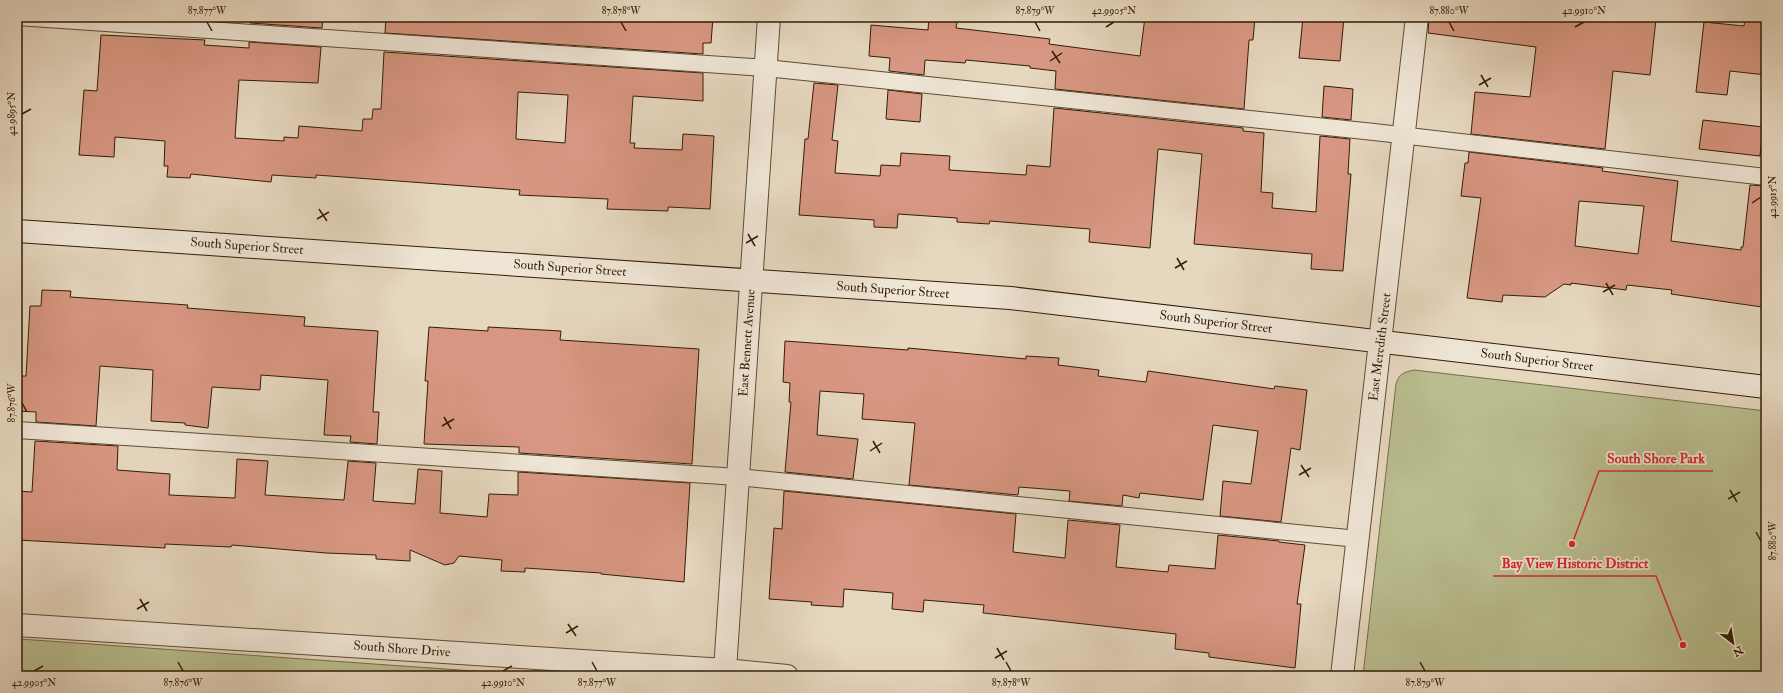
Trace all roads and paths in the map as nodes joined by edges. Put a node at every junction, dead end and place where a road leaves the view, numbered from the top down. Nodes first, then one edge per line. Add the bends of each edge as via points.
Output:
1 (769, 17) edge
2 (1417, 17) edge
3 (17, 18) edge
4 (766, 68) junction
5 (1404, 135) junction
6 (1766, 177) edge
7 (17, 231) edge
8 (752, 280) junction
9 (1381, 342) junction
10 (1766, 387) edge
11 (17, 430) edge
12 (738, 478) junction
13 (1358, 539) junction
14 (17, 625) edge
15 (725, 670) junction
16 (787, 676) edge
17 (1342, 676) edge

1 - 4 street, East Bennett Avenue
2 - 5 street, East Meredith Street
3 - 4 lane
4 - 5 lane
4 - 8 street, East Bennett Avenue
5 - 6 lane
5 - 9 street, East Meredith Street
7 - 8 street, South Superior Street
8 - 9 street, South Superior Street via 1010,298
8 - 12 street, East Bennett Avenue
9 - 10 street, South Superior Street
9 - 13 street, East Meredith Street
11 - 12 lane
12 - 13 lane
12 - 15 street, East Bennett Avenue
13 - 17 street, East Meredith Street
14 - 15 street, South Shore Drive
15 - 16 street, South Shore Drive

